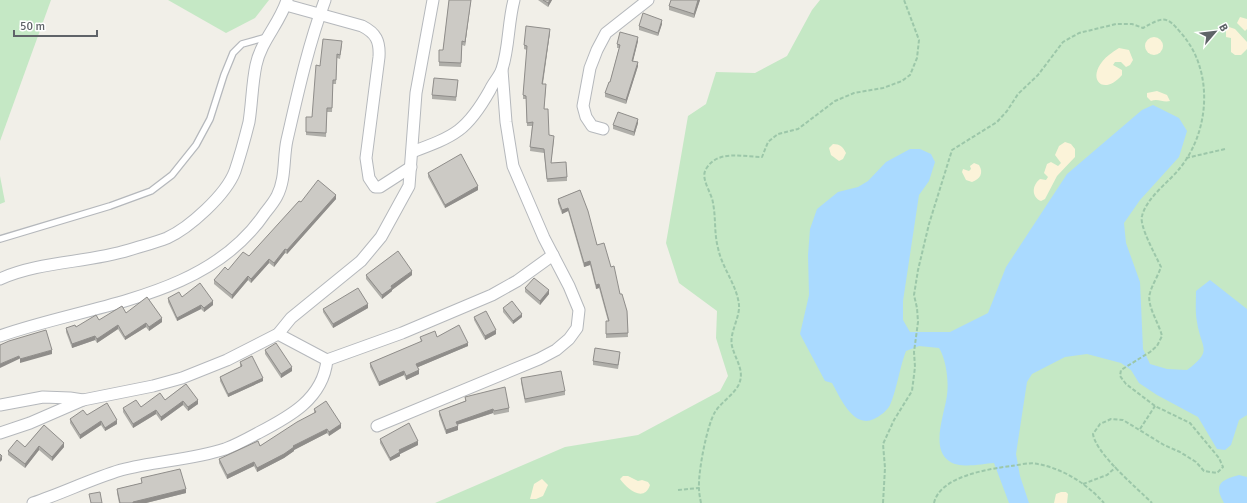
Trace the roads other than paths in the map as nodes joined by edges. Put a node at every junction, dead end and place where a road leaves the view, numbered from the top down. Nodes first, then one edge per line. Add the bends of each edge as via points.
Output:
1 (325, 0) edge
2 (434, 0) edge
3 (514, 0) edge
4 (648, 0) edge
5 (286, 2) edge
6 (320, 15) junction
7 (267, 37) junction
8 (502, 70) junction
9 (602, 129) dead end
10 (412, 152) junction
11 (411, 166) junction
12 (0, 239) edge
13 (553, 255) junction
14 (0, 279) edge
15 (278, 334) junction
16 (0, 336) edge
17 (327, 360) junction
18 (84, 400) junction
19 (0, 405) edge
20 (377, 426) dead end
21 (0, 433) edge
22 (34, 503) edge

1 - 6 street
2 - 10 street via 416,93
3 - 8 street
4 - 9 street via 606,33 590,68 583,106 592,126
5 - 6 street
5 - 7 street
6 - 11 street via 362,26 378,38 380,47 366,158 371,183 375,187 385,185
6 - 16 street via 306,57 287,142 284,173 277,196 245,240 209,267 179,282 100,308
7 - 12 lane via 242,44 233,52 210,118 196,145 172,175 151,191
7 - 14 street via 256,64 248,122 234,173 198,218 167,238 128,251 41,267
8 - 10 street via 467,124 437,143
8 - 13 street via 513,166
10 - 11 street
11 - 15 street via 409,186 373,250 291,318
13 - 17 street via 506,288 479,302
13 - 20 street via 578,310 577,328 569,339 539,359
15 - 17 street
15 - 18 street via 228,360 182,378
17 - 22 street via 322,378 308,401 283,420 237,444 208,453 107,474
18 - 19 street via 42,398
18 - 21 street

